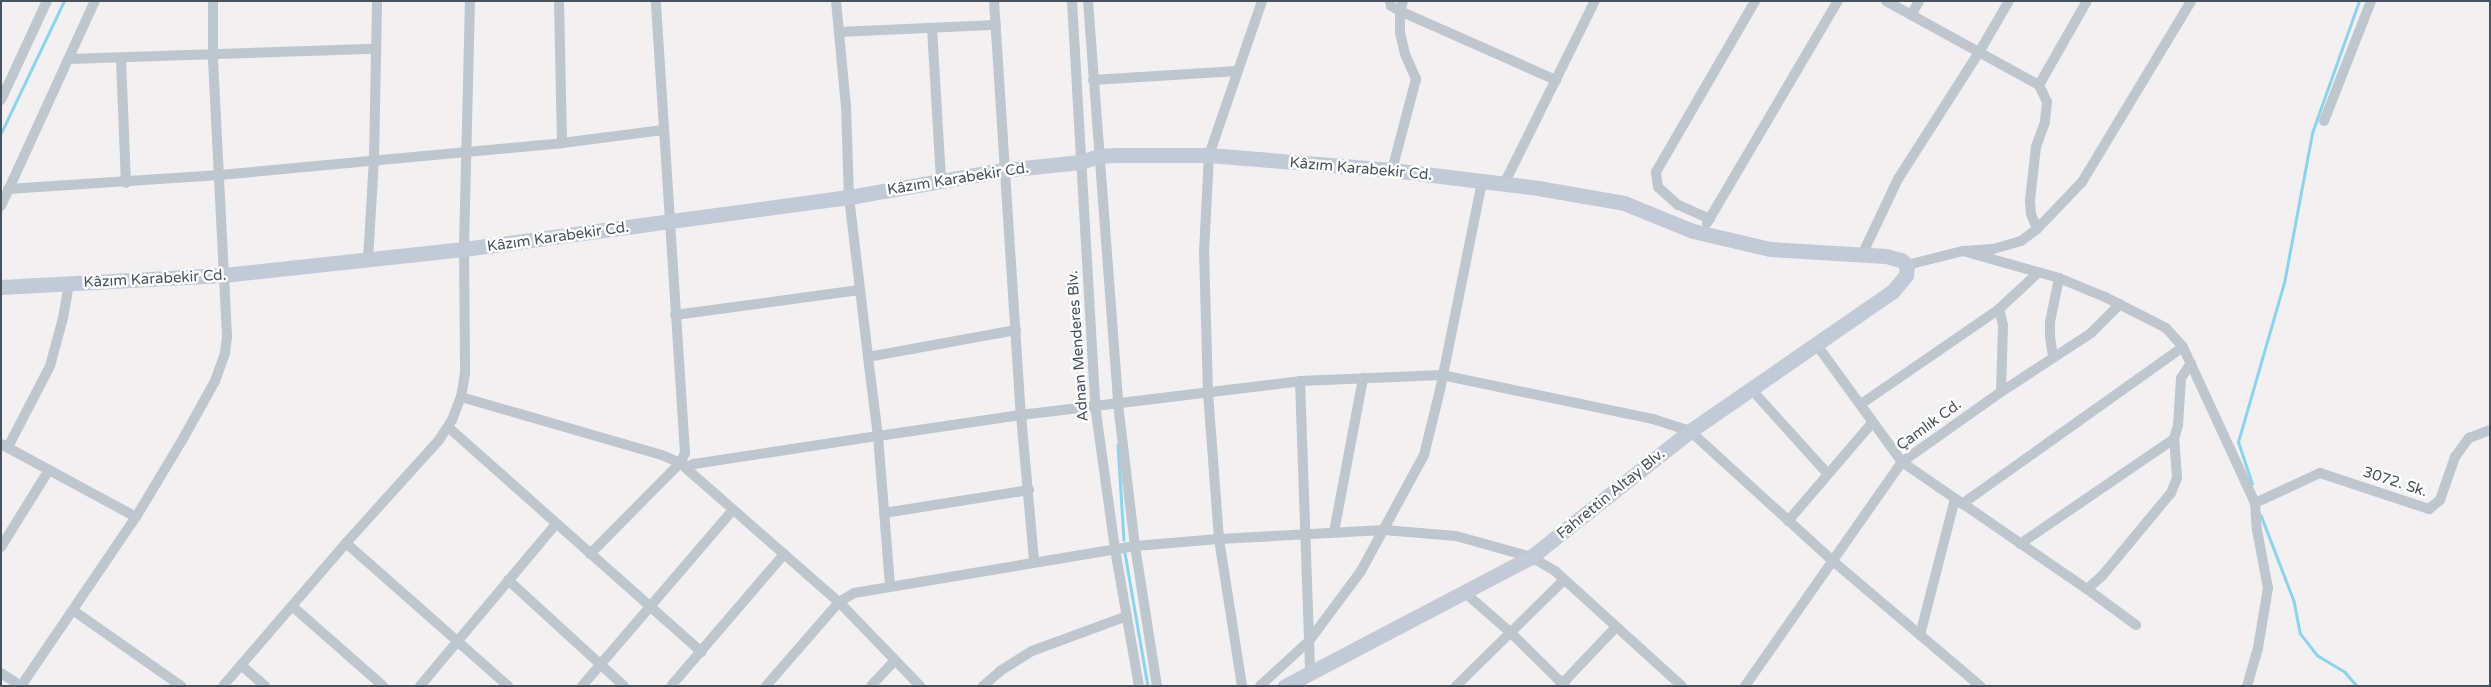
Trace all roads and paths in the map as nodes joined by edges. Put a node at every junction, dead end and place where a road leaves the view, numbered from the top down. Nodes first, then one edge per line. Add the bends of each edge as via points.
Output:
1 (47, 1) edge
2 (94, 1) edge
3 (213, 1) edge
4 (377, 1) edge
5 (470, 1) edge
6 (559, 1) edge
7 (656, 1) edge
8 (836, 1) edge
9 (994, 1) edge
10 (1072, 1) edge
11 (1088, 1) edge
12 (1262, 1) edge
13 (1390, 1) edge
14 (1595, 1) edge
15 (1838, 1) edge
16 (1886, 1) edge
17 (1919, 1) edge
18 (2008, 1) edge
19 (2087, 1) edge
20 (2191, 1) edge
21 (2371, 1) edge
22 (1752, 3) edge
23 (1402, 6) edge
24 (1911, 15) junction
25 (996, 25) junction
26 (932, 28) junction
27 (839, 32) junction
28 (375, 49) junction
29 (1978, 54) junction
30 (213, 56) junction
31 (69, 59) junction
32 (121, 59) junction
33 (1236, 71) junction
34 (1093, 80) junction
35 (1556, 80) junction
36 (2039, 85) junction
37 (2, 99) edge
38 (2324, 121) dead end
39 (663, 130) junction
40 (562, 143) junction
41 (466, 152) junction
42 (1209, 155) junction
43 (1098, 156) junction
44 (374, 160) junction
45 (1081, 162) junction
46 (1004, 170) junction
47 (1392, 170) junction
48 (220, 175) junction
49 (941, 180) junction
50 (1482, 181) junction
51 (126, 183) junction
52 (1504, 184) junction
53 (8, 189) junction
54 (849, 197) junction
55 (1, 206) edge
56 (1710, 219) junction
57 (670, 222) junction
58 (2037, 229) junction
59 (1701, 233) junction
60 (464, 249) junction
61 (1963, 251) junction
62 (1862, 254) junction
63 (368, 260) junction
64 (1907, 265) junction
65 (2039, 272) junction
66 (224, 275) junction
67 (2059, 278) junction
68 (68, 284) junction
69 (1, 287) edge
70 (859, 290) junction
71 (2120, 304) junction
72 (1999, 310) junction
73 (676, 315) junction
74 (1016, 330) junction
75 (1816, 344) junction
76 (2183, 347) junction
77 (868, 356) junction
78 (2054, 356) junction
79 (2191, 363) junction
80 (1442, 375) junction
81 (1363, 378) junction
82 (1300, 381) junction
83 (1751, 388) junction
84 (2001, 392) junction
85 (1208, 393) junction
86 (461, 397) junction
87 (1118, 404) junction
88 (1861, 404) junction
89 (1095, 405) junction
90 (1021, 415) junction
91 (1873, 422) junction
92 (448, 428) junction
93 (2490, 430) edge
94 (1690, 431) junction
95 (878, 436) junction
96 (2174, 439) junction
97 (5, 445) edge
98 (1902, 462) junction
99 (683, 465) junction
100 (49, 470) junction
101 (1827, 473) junction
102 (1028, 490) junction
103 (1959, 501) junction
104 (2254, 503) junction
105 (733, 510) junction
106 (884, 513) junction
107 (136, 517) junction
108 (1788, 521) junction
109 (556, 524) junction
110 (1384, 530) junction
111 (1334, 532) junction
112 (1304, 534) junction
113 (1219, 539) junction
114 (346, 544) junction
115 (2020, 544) junction
116 (1135, 546) junction
117 (1, 548) edge
118 (1115, 549) junction
119 (590, 554) junction
120 (784, 554) junction
121 (1531, 556) junction
122 (1034, 561) junction
123 (1834, 562) junction
124 (508, 580) junction
125 (1564, 580) junction
126 (890, 585) junction
127 (2087, 589) junction
128 (1464, 592) junction
129 (840, 602) junction
130 (292, 606) junction
131 (650, 607) junction
132 (74, 611) junction
133 (1127, 616) junction
134 (2136, 625) dead end
135 (1616, 626) junction
136 (1510, 632) junction
137 (1920, 635) junction
138 (457, 641) junction
139 (1309, 641) junction
140 (700, 652) junction
141 (895, 660) junction
142 (600, 664) junction
143 (241, 665) junction
144 (1, 673) edge
145 (1300, 680) edge
146 (1563, 685) edge
147 (21, 686) edge
148 (181, 686) edge
149 (223, 686) edge
150 (265, 686) edge
151 (383, 686) edge
152 (420, 686) edge
153 (508, 686) edge
154 (582, 686) edge
155 (624, 686) edge
156 (672, 686) edge
157 (766, 686) edge
158 (871, 686) edge
159 (920, 686) edge
160 (983, 686) edge
161 (1139, 686) edge
162 (1157, 686) edge
163 (1242, 686) edge
164 (1260, 686) edge
165 (1456, 686) edge
166 (1682, 686) edge
167 (1745, 686) edge
168 (1980, 686) edge
169 (2248, 686) edge

1 - 37 street
2 - 31 street
3 - 30 street
4 - 28 street
5 - 41 street
6 - 40 street
7 - 39 street
8 - 27 street
9 - 25 street
10 - 45 street, Adnan Menderes Blv.
11 - 34 street
12 - 33 street
13 - 23 street via 1391,6
14 - 35 street
15 - 56 street
16 - 24 street
17 - 24 street
18 - 29 street
19 - 36 street
20 - 58 street via 2082,182
21 - 38 street
22 - 56 street via 1656,172 1658,187 1678,205
23 - 35 street
23 - 47 street via 1400,32 1416,79
24 - 29 street
25 - 26 street
25 - 46 street
26 - 27 street
26 - 49 street
27 - 54 street
28 - 30 street
28 - 44 street
29 - 36 street
29 - 62 street via 1898,179
30 - 32 street
30 - 48 street
31 - 32 street
31 - 53 street
32 - 51 street
33 - 34 street
33 - 42 street
34 - 43 street
35 - 52 street
36 - 58 street via 2047,102 2045,122 2036,147 2030,200
39 - 40 street
39 - 57 street
40 - 41 street
41 - 44 street
41 - 60 street
42 - 43 street, Kâzım Karabekir Cd.
42 - 47 street, Kâzım Karabekir Cd.
42 - 85 street via 1204,253
43 - 45 street, Kâzım Karabekir Cd.
43 - 87 street
44 - 48 street
44 - 63 street
45 - 46 street, Kâzım Karabekir Cd.
45 - 89 street, Adnan Menderes Blv.
46 - 49 street, Kâzım Karabekir Cd.
46 - 74 street
47 - 50 street, Kâzım Karabekir Cd.
48 - 51 street
48 - 66 street
49 - 54 street, Kâzım Karabekir Cd.
50 - 52 street, Kâzım Karabekir Cd.
50 - 80 street
51 - 53 street
52 - 59 street, Kâzım Karabekir Cd. via 1624,203
53 - 55 street
54 - 57 street, Kâzım Karabekir Cd.
54 - 70 street
56 - 59 street
57 - 60 street, Kâzım Karabekir Cd.
57 - 73 street
58 - 61 street via 2021,241 1993,249
59 - 62 street, Kâzım Karabekir Cd. via 1770,249
60 - 63 street, Kâzım Karabekir Cd.
60 - 86 street via 465,373
61 - 64 street
61 - 65 street
62 - 64 street, Kâzım Karabekir Cd. via 1886,256
63 - 66 street, Kâzım Karabekir Cd.
64 - 75 street, Fahrettin Altay Blv. via 1906,275 1893,291
65 - 67 street
65 - 72 street
66 - 68 street, Kâzım Karabekir Cd.
66 - 107 street via 227,336 221,367
67 - 71 street
67 - 78 street via 2050,322
68 - 69 street, Kâzım Karabekir Cd.
68 - 97 street via 50,366
70 - 73 street
70 - 77 street
71 - 76 street via 2166,328
71 - 78 street, Çamlık Cd. via 2091,333
72 - 84 street via 2004,325
72 - 88 street
73 - 99 street via 685,448
74 - 77 street
74 - 90 street
75 - 83 street, Fahrettin Altay Blv.
75 - 88 street
76 - 79 street
76 - 103 street
77 - 95 street
78 - 84 street, Çamlık Cd.
79 - 96 street via 2181,378
79 - 104 street
80 - 81 street
80 - 94 street via 1654,419
80 - 110 street via 1424,455
81 - 82 street
81 - 111 street
82 - 85 street
82 - 112 street
83 - 94 street, Fahrettin Altay Blv.
83 - 101 street
84 - 98 street, Çamlık Cd.
85 - 87 street
85 - 113 street
86 - 92 street
86 - 99 street via 662,455
87 - 89 street
87 - 116 street
88 - 91 street
89 - 90 street
89 - 118 street, Adnan Menderes Blv.
90 - 95 street
90 - 102 street
91 - 98 street
91 - 101 street
92 - 109 street
92 - 114 street
93 - 104 street, 3072. Sk. via 2468,438 2456,457 2440,500 2429,508 2320,473
94 - 108 street
94 - 121 street, Fahrettin Altay Blv.
95 - 99 street
95 - 106 street
96 - 115 street
96 - 127 street via 2177,470 2171,493 2102,576
97 - 100 street
98 - 103 street
98 - 123 street, Çamlık Cd.
99 - 105 street
99 - 119 street
100 - 107 street
100 - 117 street
101 - 108 street
102 - 106 street
102 - 122 street
103 - 115 street
103 - 137 street
104 - 169 street via 2268,588
105 - 120 street
105 - 131 street
106 - 126 street
107 - 132 street
108 - 123 street
109 - 119 street
109 - 124 street
110 - 111 street
110 - 121 street via 1456,536
110 - 139 street via 1361,571
111 - 112 street
112 - 113 street
112 - 139 street
113 - 116 street
113 - 163 street
114 - 130 street
114 - 138 street
115 - 127 street
116 - 118 street
116 - 162 street
118 - 122 street
118 - 133 street, Adnan Menderes Blv.
119 - 131 street
120 - 129 street
120 - 140 street
121 - 125 street
121 - 128 street, Fahrettin Altay Blv.
122 - 126 street
123 - 137 street
123 - 167 street, Çamlık Cd.
124 - 138 street
124 - 142 street
125 - 135 street
125 - 136 street
126 - 129 street via 854,592
127 - 134 street
128 - 136 street
128 - 145 street, Fahrettin Altay Blv.
129 - 141 street
129 - 157 street
130 - 143 street
130 - 151 street
131 - 140 street
131 - 142 street
132 - 147 street
132 - 148 street
133 - 160 street via 1032,651 1005,667
133 - 161 street, Adnan Menderes Blv.
135 - 146 street
135 - 166 street
136 - 146 street
136 - 165 street
137 - 168 street
138 - 152 street
138 - 153 street
139 - 145 street
139 - 164 street
140 - 156 street
141 - 158 street
141 - 159 street
142 - 154 street
142 - 155 street
143 - 149 street
143 - 150 street
144 - 147 street

